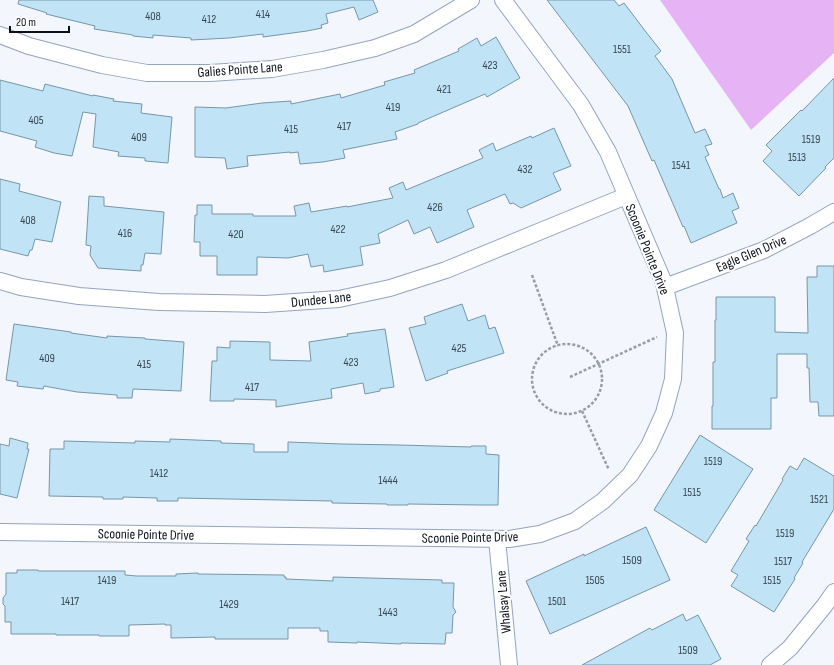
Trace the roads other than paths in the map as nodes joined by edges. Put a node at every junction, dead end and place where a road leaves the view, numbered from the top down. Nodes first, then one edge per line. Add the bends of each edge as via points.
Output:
1 (471, 0) edge
2 (503, 0) edge
3 (0, 35) edge
4 (626, 196) junction
5 (834, 212) edge
6 (0, 281) edge
7 (665, 287) junction
8 (0, 532) edge
9 (497, 539) junction
10 (834, 592) edge
11 (509, 665) edge
12 (770, 665) edge

1 - 3 street, Galies Pointe Lane via 414,34 375,48 272,69 210,73 146,73 102,65 29,46
2 - 4 street, Scoonie Pointe Drive via 580,105 608,152
4 - 6 street, Dundee Lane via 446,270 390,288 339,299 265,304 159,302 79,296
4 - 7 street, Scoonie Pointe Drive
5 - 7 street, Eagle Glen Drive via 764,250
7 - 9 street, Scoonie Pointe Drive via 675,333 673,379 664,412 649,446 630,475 603,501 575,521 540,534
8 - 9 street, Scoonie Pointe Drive
9 - 11 street, Whalsay Lane
10 - 12 street via 790,648

